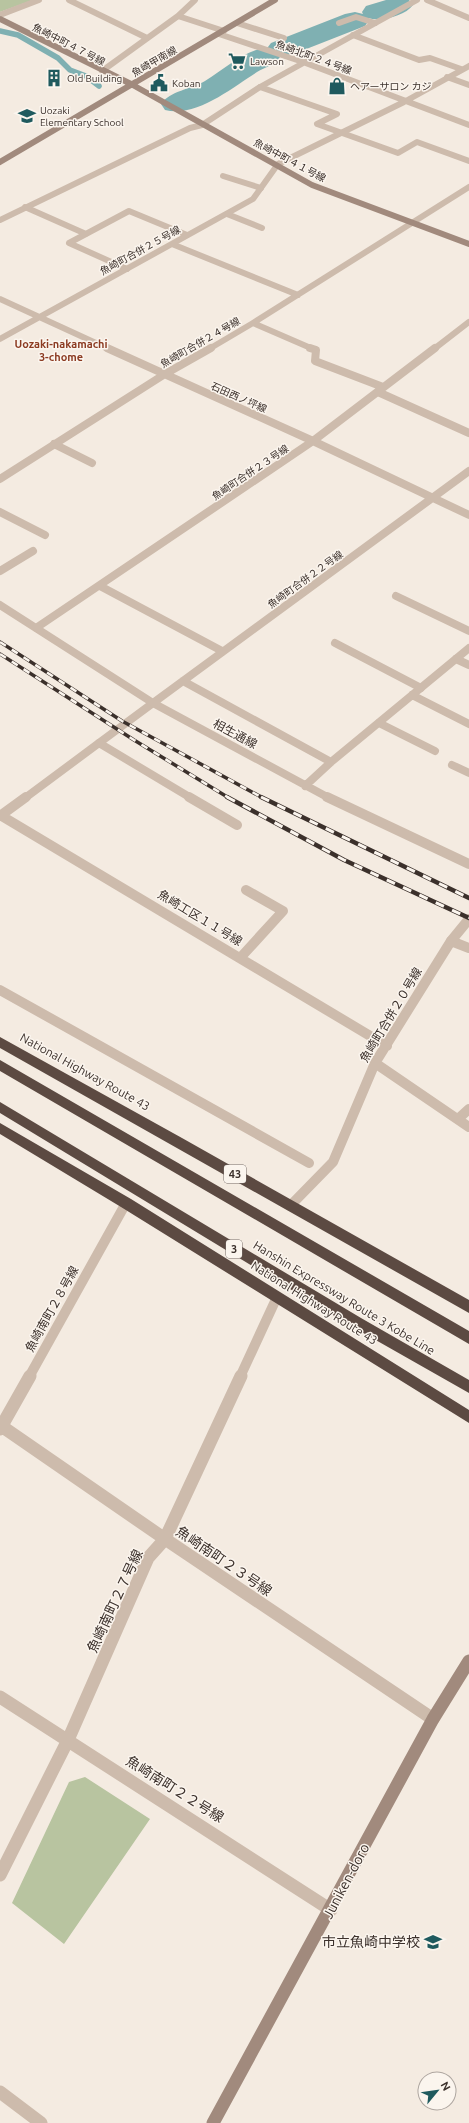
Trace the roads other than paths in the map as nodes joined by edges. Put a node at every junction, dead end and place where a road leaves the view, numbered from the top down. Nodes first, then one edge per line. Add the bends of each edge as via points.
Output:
1 (39, 0) edge
2 (69, 0) edge
3 (195, 0) edge
4 (275, 0) edge
5 (417, 0) edge
6 (427, 0) edge
7 (0, 15) edge
8 (178, 16) junction
9 (469, 18) edge
10 (0, 19) edge
11 (237, 23) junction
12 (339, 23) dead end
13 (375, 23) junction
14 (221, 33) junction
15 (353, 35) junction
16 (147, 38) junction
17 (284, 38) dead end
18 (303, 62) junction
19 (469, 66) edge
20 (462, 69) junction
21 (102, 70) junction
22 (447, 77) junction
23 (131, 84) junction
24 (469, 85) edge
25 (260, 87) junction
26 (404, 102) junction
27 (202, 124) junction
28 (469, 125) edge
29 (342, 133) junction
30 (469, 161) edge
31 (0, 162) edge
32 (278, 164) junction
33 (223, 176) dead end
34 (469, 187) edge
35 (261, 188) junction
36 (25, 207) junction
37 (226, 214) junction
38 (0, 220) edge
39 (411, 223) junction
40 (262, 228) dead end
41 (86, 234) junction
42 (187, 235) junction
43 (172, 244) junction
44 (469, 244) edge
45 (127, 269) junction
46 (298, 295) junction
47 (0, 299) edge
48 (39, 317) junction
49 (469, 322) edge
50 (253, 323) junction
51 (0, 339) edge
52 (165, 374) junction
53 (380, 390) junction
54 (469, 432) edge
55 (313, 441) junction
56 (54, 444) junction
57 (92, 463) dead end
58 (469, 471) edge
59 (0, 478) edge
60 (432, 498) junction
61 (0, 512) edge
62 (469, 515) edge
63 (45, 534) dead end
64 (33, 551) dead end
65 (0, 571) edge
66 (100, 586) junction
67 (396, 596) dead end
68 (0, 605) edge
69 (36, 628) junction
70 (469, 631) edge
71 (335, 643) dead end
72 (469, 648) edge
73 (222, 651) junction
74 (456, 658) junction
75 (469, 665) edge
76 (183, 681) junction
77 (421, 688) junction
78 (412, 695) junction
79 (153, 703) junction
80 (379, 723) junction
81 (469, 724) edge
82 (99, 743) junction
83 (435, 752) dead end
84 (331, 762) junction
85 (452, 765) dead end
86 (469, 773) edge
87 (305, 786) junction
88 (0, 815) edge
89 (237, 825) dead end
90 (469, 864) edge
91 (246, 890) dead end
92 (469, 919) edge
93 (451, 941) junction
94 (469, 948) edge
95 (240, 957) junction
96 (0, 990) edge
97 (0, 1042) edge
98 (387, 1046) junction
99 (375, 1062) junction
100 (0, 1065) edge
101 (0, 1108) edge
102 (469, 1109) edge
103 (458, 1119) junction
104 (469, 1127) edge
105 (0, 1128) edge
106 (308, 1163) dead end
107 (126, 1202) junction
108 (290, 1206) junction
109 (277, 1297) junction
110 (469, 1307) edge
111 (469, 1338) edge
112 (469, 1387) edge
113 (469, 1417) edge
114 (0, 1427) edge
115 (165, 1539) junction
116 (469, 1661) edge
117 (0, 1697) edge
118 (433, 1719) junction
119 (68, 1740) junction
120 (0, 1875) edge
121 (331, 1910) junction
122 (0, 2092) edge
123 (41, 2123) edge
124 (213, 2123) edge

1 - 7 street
2 - 16 street
3 - 8 street
4 - 11 street, 魚崎甲南線
5 - 13 street
6 - 9 street
8 - 14 street, 魚崎北町２４号線
8 - 16 street
10 - 21 street, 魚崎中町４７号線
11 - 14 street, 魚崎甲南線
11 - 17 street
12 - 13 street via 356,17
13 - 15 street
14 - 18 street, 魚崎北町２４号線
14 - 23 street, 魚崎甲南線
15 - 18 street
15 - 20 street via 419,60 430,58
16 - 21 street
18 - 25 street
18 - 26 street, 魚崎北町２４号線
19 - 20 street
20 - 22 street
21 - 23 street, 魚崎中町４７号線
22 - 24 street
22 - 26 street
23 - 27 street, 魚崎中町４１号線
23 - 31 street, 魚崎甲南線
25 - 27 street
25 - 29 street via 337,114 317,124
26 - 28 street, 魚崎北町２４号線
26 - 29 street
27 - 32 street, 魚崎中町４１号線
27 - 36 street
29 - 30 street via 398,153 417,142
29 - 32 street
32 - 35 street, 魚崎町合併２５号線
32 - 39 street, 魚崎中町４１号線 via 312,185
33 - 35 street
34 - 39 street, 魚崎町合併２４号線
35 - 37 street, 魚崎町合併２５号線 via 253,199
36 - 38 street
36 - 41 street
37 - 40 street
37 - 42 street, 魚崎町合併２５号線
39 - 44 street, 魚崎中町４１号線
39 - 46 street, 魚崎町合併２４号線
41 - 42 street via 129,211
41 - 45 street via 69,243
42 - 43 street, 魚崎町合併２５号線
43 - 45 street, 魚崎町合併２５号線
43 - 46 street
45 - 48 street, 魚崎町合併２５号線
46 - 50 street, 魚崎町合併２４号線
47 - 48 street, 石田西ノ坪線
48 - 51 street, 魚崎町合併２５号線
48 - 52 street, 石田西ノ坪線
49 - 53 street, 魚崎町合併２３号線
50 - 52 street, 魚崎町合併２４号線
50 - 53 street via 316,350 315,361
52 - 55 street, 石田西ノ坪線
52 - 56 street, 魚崎町合併２４号線
53 - 54 street
53 - 55 street, 魚崎町合併２３号線
55 - 60 street, 石田西ノ坪線
55 - 66 street, 魚崎町合併２３号線
56 - 57 street
56 - 59 street, 魚崎町合併２４号線
58 - 60 street, 魚崎町合併２２号線
60 - 62 street, 石田西ノ坪線
60 - 73 street, 魚崎町合併２２号線
61 - 63 street
64 - 65 street
66 - 69 street, 魚崎町合併２３号線
66 - 73 street
67 - 70 street
68 - 69 street, 相生通線
69 - 79 street, 相生通線
71 - 77 street
72 - 74 street
73 - 76 street, 魚崎町合併２２号線
74 - 75 street
74 - 77 street
76 - 79 street, 魚崎町合併２２号線
76 - 84 street
77 - 78 street
78 - 80 street
78 - 81 street
79 - 82 street, 魚崎町合併２２号線
79 - 87 street, 相生通線
80 - 83 street
80 - 84 street
82 - 88 street, 魚崎町合併２２号線
82 - 89 street
84 - 87 street
85 - 86 street
87 - 90 street, 相生通線
88 - 95 street, 魚崎工区１１号線
91 - 95 street via 283,911
92 - 93 street, 魚崎町合併２０号線
93 - 94 street
93 - 98 street, 魚崎町合併２０号線
95 - 98 street, 魚崎工区１１号線
96 - 106 street
97 - 108 highway, National Highway Route 43 / 43
98 - 99 street, 魚崎町合併２０号線
99 - 103 street
99 - 108 street, 魚崎町合併２０号線 via 334,1162
100 - 111 highway
101 - 112 highway, Hanshin Expressway Route 3 Kobe Line / 3
102 - 103 street
103 - 104 street
105 - 107 highway, National Highway Route 43
107 - 109 highway, National Highway Route 43
107 - 114 street, 魚崎南町２８号線
108 - 110 highway, National Highway Route 43 / 43
109 - 113 highway, National Highway Route 43
109 - 115 street, 魚崎南町２７号線
114 - 115 street, 魚崎南町２３号線
115 - 118 street, 魚崎南町２３号線
115 - 119 street, 魚崎南町２７号線 via 148,1558
116 - 118 street, Juniken-doro
117 - 119 street, 魚崎南町２２号線
118 - 121 street, Juniken-doro
119 - 120 street, 魚崎南町２７号線
119 - 121 street, 魚崎南町２２号線
121 - 124 street, Juniken-doro
122 - 123 street

